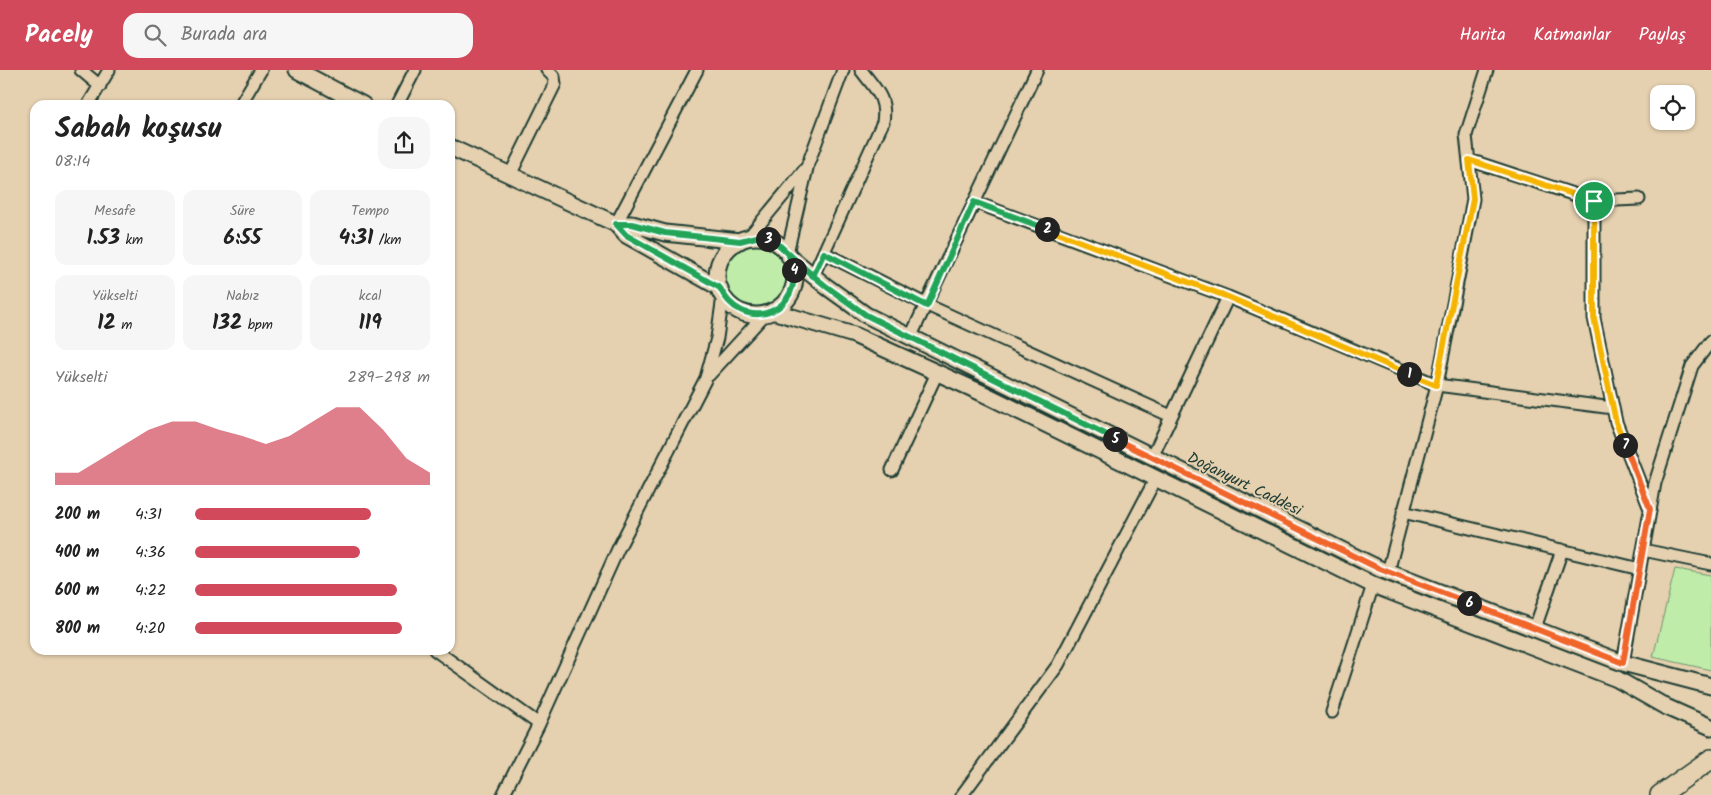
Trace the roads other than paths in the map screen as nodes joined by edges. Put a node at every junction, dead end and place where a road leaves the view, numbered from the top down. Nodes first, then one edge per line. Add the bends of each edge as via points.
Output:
1 (81, 70) edge
2 (109, 70) edge
3 (261, 70) edge
4 (297, 70) edge
5 (415, 70) edge
6 (547, 70) edge
7 (697, 70) edge
8 (843, 70) edge
9 (861, 70) edge
10 (1037, 70) edge
11 (1487, 70) edge
12 (100, 86) junction
13 (91, 100) edge
14 (243, 100) edge
15 (354, 100) edge
16 (400, 100) edge
17 (455, 149) edge
18 (1469, 160) junction
19 (808, 164) junction
20 (510, 175) junction
21 (1639, 198) dead end
22 (1594, 201) junction
23 (974, 202) junction
24 (616, 224) junction
25 (744, 240) junction
26 (824, 253) junction
27 (788, 254) junction
28 (813, 276) junction
29 (721, 292) junction
30 (1228, 297) junction
31 (927, 306) junction
32 (769, 312) junction
33 (910, 338) junction
34 (1711, 341) edge
35 (937, 373) junction
36 (706, 378) junction
37 (1436, 385) junction
38 (1613, 408) junction
39 (1172, 416) junction
40 (1152, 457) junction
41 (892, 470) dead end
42 (1156, 478) junction
43 (1650, 509) junction
44 (1404, 512) junction
45 (1562, 550) junction
46 (1643, 550) junction
47 (1711, 564) edge
48 (1640, 569) junction
49 (1388, 572) junction
50 (1373, 585) junction
51 (1535, 628) junction
52 (442, 655) edge
53 (1623, 663) junction
54 (1711, 686) edge
55 (1332, 712) dead end
56 (539, 724) junction
57 (1711, 727) edge
58 (1711, 759) edge
59 (503, 795) edge
60 (962, 795) edge
61 (1660, 795) edge

1 - 12 street
2 - 12 street
3 - 14 street
4 - 15 street
5 - 16 street
6 - 20 street via 554,76 555,84
7 - 24 street
8 - 19 street
9 - 26 street via 883,100 883,122
10 - 23 street
11 - 18 street via 1466,135
12 - 13 street
17 - 20 street
18 - 22 street
18 - 37 street via 1473,199
19 - 25 street
19 - 27 street
20 - 24 street
21 - 22 street
22 - 38 street via 1594,318
23 - 30 street
23 - 31 street
24 - 25 street via 632,224 665,233
24 - 29 street via 626,235
25 - 27 street via 756,237 771,240
25 - 29 street via 727,250 719,264
26 - 28 street
26 - 31 street
27 - 28 street, Doğanyurt Caddesi
27 - 32 street via 795,271 793,287 785,301
28 - 33 street, Doğanyurt Caddesi via 866,315
29 - 32 street via 741,312 757,315
29 - 36 street via 717,338
30 - 37 street
30 - 39 street
31 - 33 street
31 - 39 street
32 - 35 street via 854,335
32 - 36 street
33 - 40 street, Doğanyurt Caddesi
34 - 43 street via 1692,366 1655,483
35 - 41 street
35 - 42 street
36 - 56 street via 618,549
37 - 38 street
37 - 44 street
38 - 43 street
39 - 40 street
40 - 49 street, Doğanyurt Caddesi
42 - 50 street
42 - 60 street via 1058,665
43 - 46 street
44 - 45 street
44 - 49 street
45 - 48 street
45 - 51 street
46 - 47 street
46 - 48 street
48 - 53 street
49 - 51 street, Doğanyurt Caddesi
50 - 55 street
50 - 57 street via 1617,679 1666,707
51 - 53 street, Doğanyurt Caddesi
52 - 56 street
53 - 54 street, Doğanyurt Caddesi
56 - 59 street
58 - 61 main road

